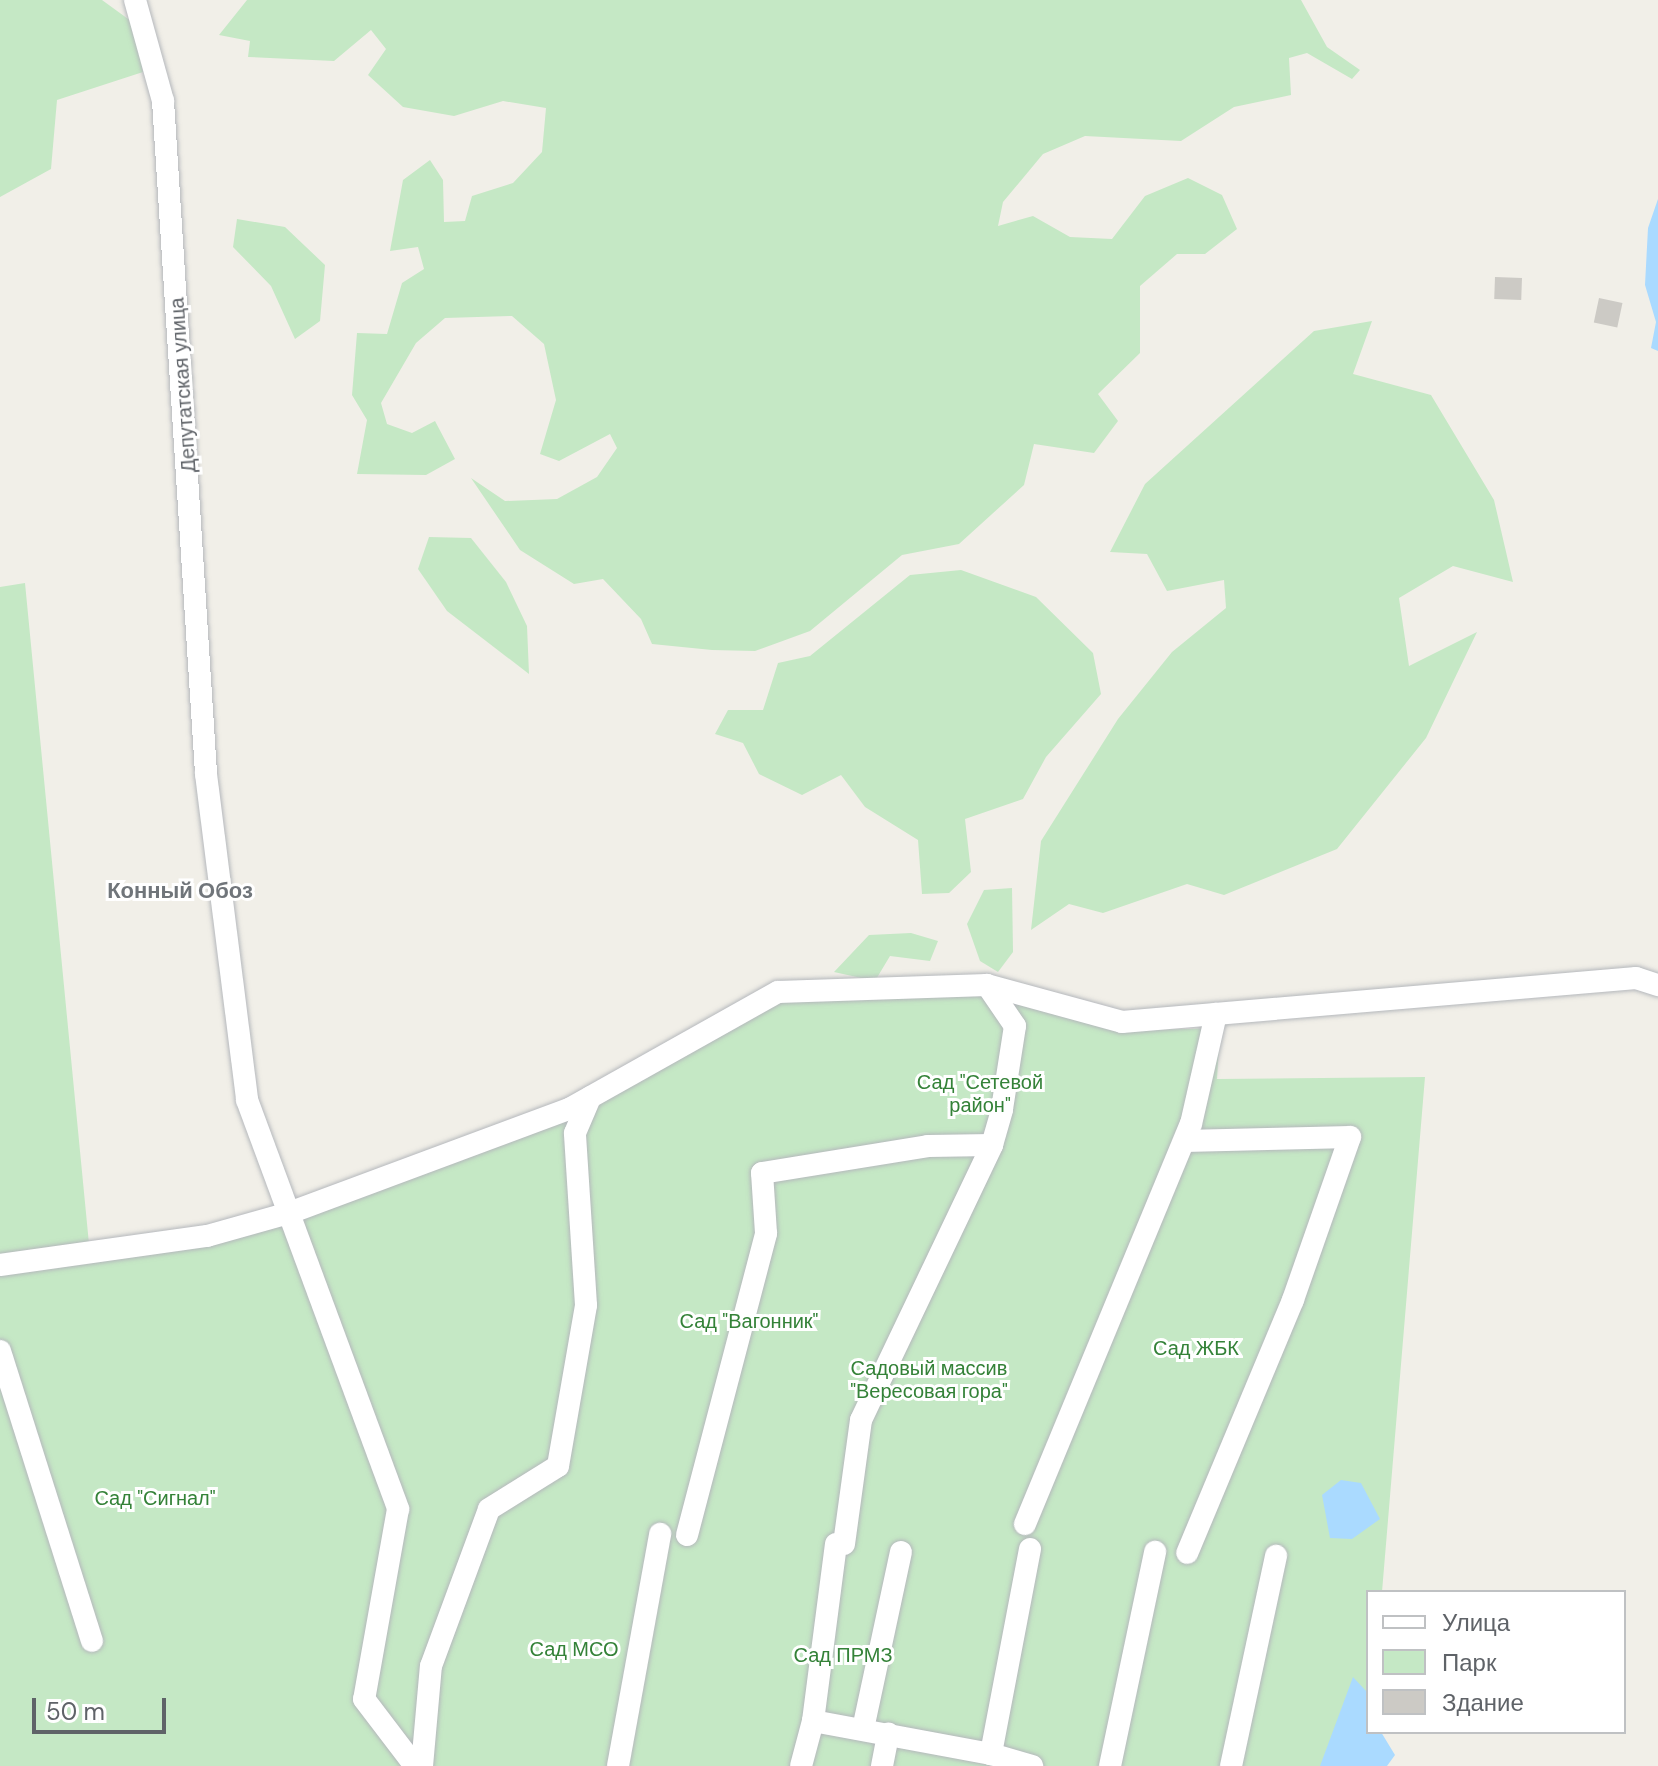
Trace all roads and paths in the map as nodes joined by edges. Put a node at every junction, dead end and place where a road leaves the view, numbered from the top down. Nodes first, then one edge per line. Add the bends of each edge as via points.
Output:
1 (135, 0) edge
2 (987, 985) junction
3 (1658, 985) edge
4 (1216, 1014) junction
5 (590, 1097) junction
6 (1185, 1141) junction
7 (992, 1145) junction
8 (289, 1213) junction
9 (0, 1265) edge
10 (0, 1351) edge
11 (1025, 1524) dead end
12 (660, 1534) dead end
13 (687, 1535) dead end
14 (1030, 1549) dead end
15 (901, 1552) dead end
16 (1155, 1552) dead end
17 (1187, 1553) dead end
18 (1276, 1556) dead end
19 (92, 1641) dead end
20 (813, 1721) junction
21 (863, 1729) junction
22 (888, 1734) junction
23 (991, 1754) junction
24 (1019, 1764) edge
25 (415, 1766) edge
26 (422, 1766) edge
27 (618, 1766) edge
28 (801, 1766) edge
29 (882, 1766) edge
30 (1110, 1766) edge
31 (1231, 1766) edge

1 - 8 street, Депутатская улица via 163,101 206,774 247,1100
2 - 4 street via 1122,1022
2 - 5 street via 778,992
2 - 7 street via 1015,1026
3 - 4 street via 1636,978
4 - 6 street
5 - 8 street
5 - 26 street via 575,1133 586,1305 558,1466 489,1509 431,1666
6 - 11 street
6 - 17 street via 1350,1137 1293,1300
7 - 13 street via 928,1146 762,1173 766,1233
7 - 20 street via 861,1420
8 - 9 street via 207,1236
8 - 25 street, Депутатская улица via 398,1509 364,1699
10 - 19 street
12 - 27 street
14 - 23 street
15 - 21 street
16 - 30 street
18 - 31 street
20 - 21 street
20 - 28 street
21 - 22 street
22 - 23 street
22 - 29 street
23 - 24 street

